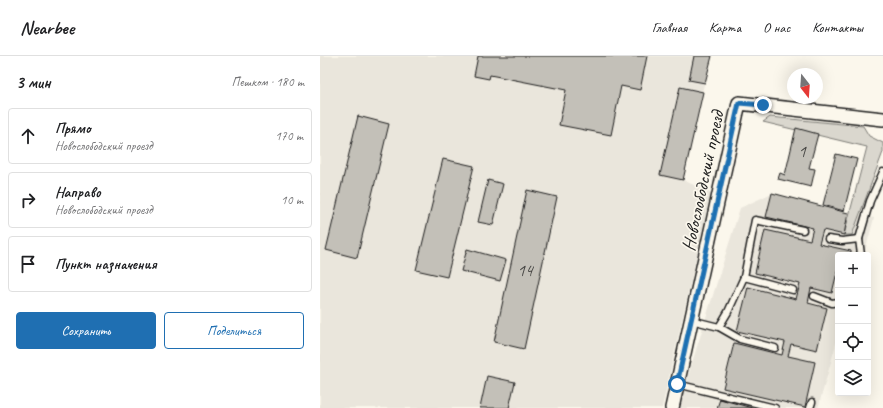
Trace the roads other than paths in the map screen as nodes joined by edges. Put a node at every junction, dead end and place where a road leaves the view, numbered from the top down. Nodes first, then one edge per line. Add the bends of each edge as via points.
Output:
1 (883, 119) edge
2 (883, 172) edge
3 (803, 230) dead end
4 (828, 239) dead end
5 (859, 239) junction
6 (861, 252) edge
7 (744, 277) junction
8 (793, 290) dead end
9 (814, 296) dead end
10 (835, 302) edge
11 (691, 320) junction
12 (720, 327) junction
13 (775, 348) dead end
14 (677, 384) junction
15 (672, 408) edge
16 (776, 408) edge

1 - 11 street, Новослободский проезд via 739,103
2 - 5 lane via 870,201
3 - 7 lane via 755,220
4 - 5 lane
5 - 6 lane
7 - 8 lane
7 - 12 lane
9 - 10 lane
11 - 12 lane
11 - 14 street, Новослободский проезд
12 - 13 lane via 740,339
14 - 15 street, Новослободский проезд
14 - 16 lane

